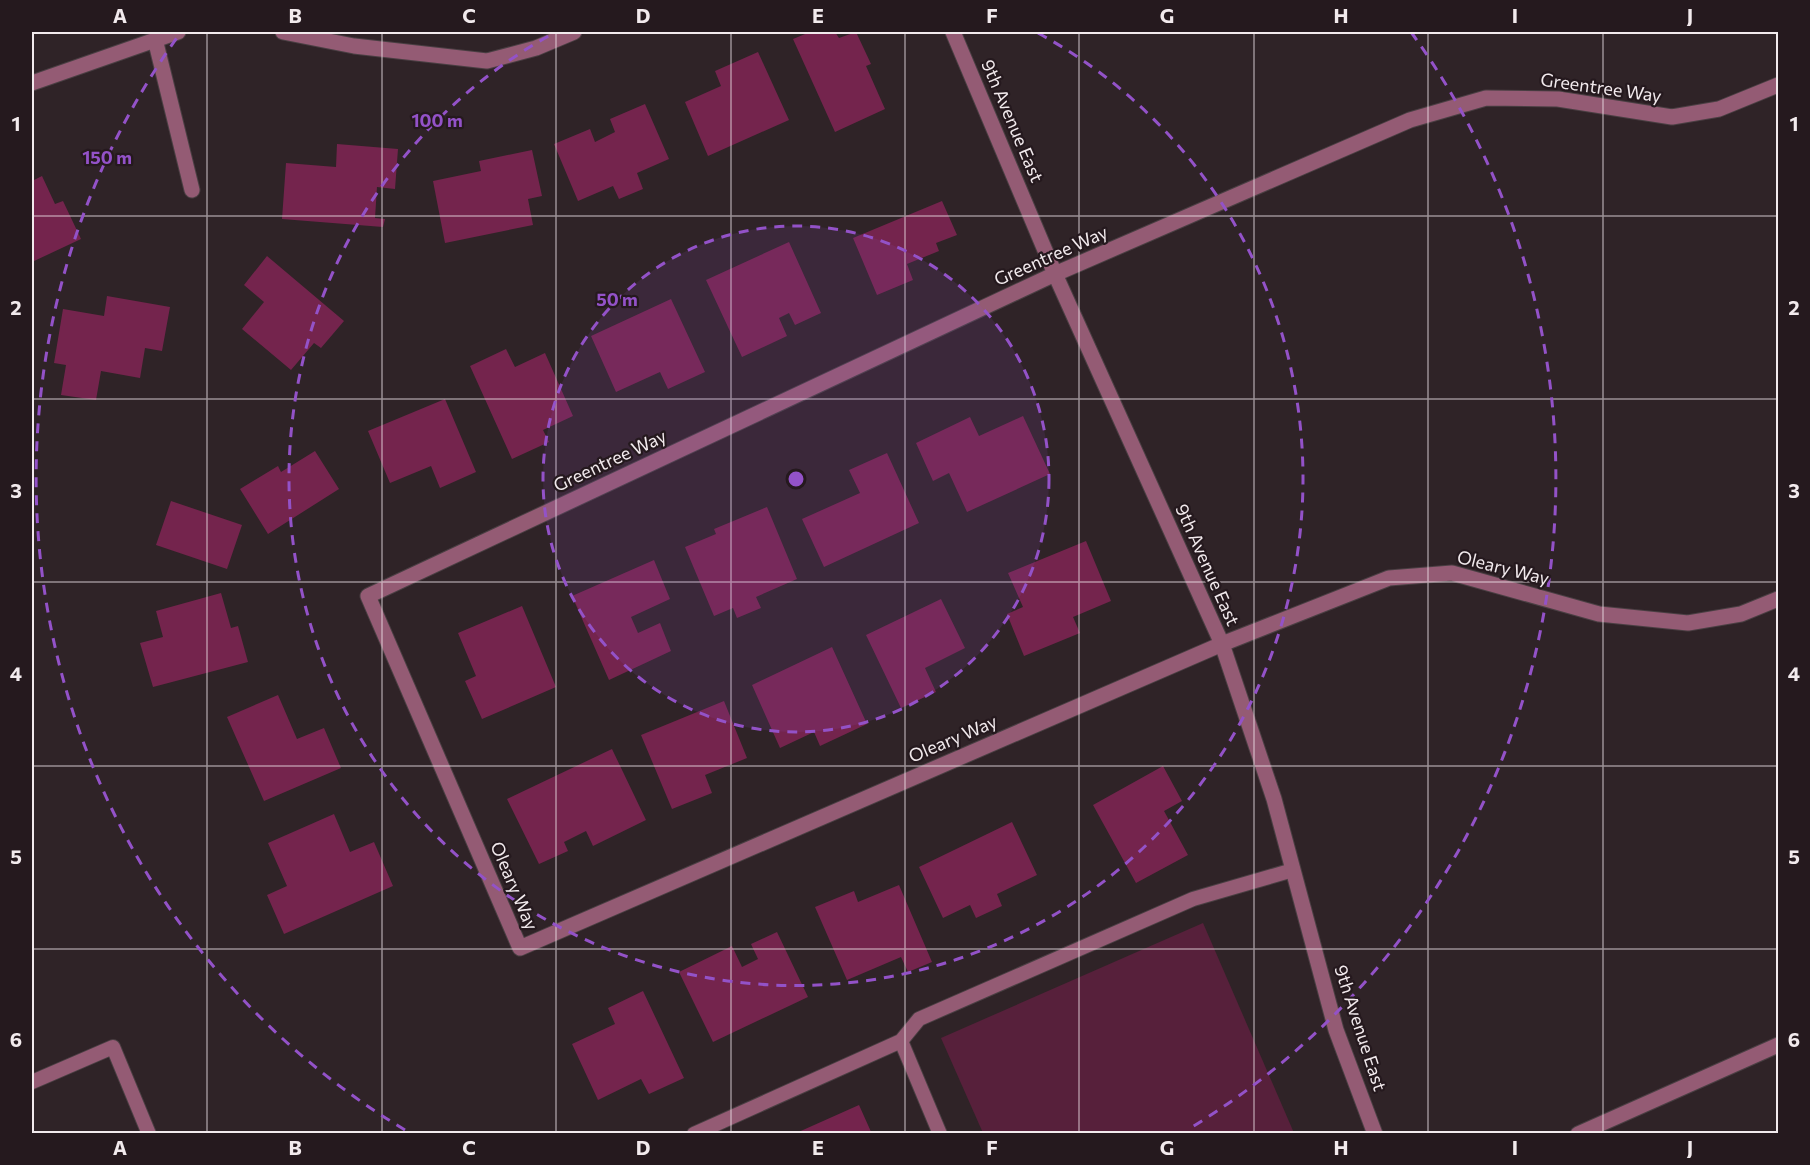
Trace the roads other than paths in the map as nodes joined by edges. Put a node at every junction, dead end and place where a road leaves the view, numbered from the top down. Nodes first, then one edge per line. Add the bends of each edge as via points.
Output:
1 (178, 32) edge
2 (283, 32) edge
3 (574, 32) edge
4 (953, 32) edge
5 (155, 39) junction
6 (32, 83) edge
7 (1779, 85) edge
8 (192, 190) dead end
9 (1055, 274) junction
10 (368, 596) joint
11 (1779, 599) edge
12 (1221, 644) junction
13 (1293, 870) junction
14 (901, 1041) junction
15 (1779, 1045) edge
16 (32, 1082) edge
17 (149, 1134) edge
18 (694, 1134) edge
19 (940, 1134) edge
20 (1375, 1134) edge
21 (1578, 1134) edge

1 - 5 street
2 - 3 street via 354,46 487,60 536,48
4 - 9 street, 9th Avenue East
5 - 6 street
5 - 8 street
7 - 9 street, Greentree Way via 1719,109 1672,117 1558,99 1486,98 1410,120
9 - 10 street, Greentree Way
9 - 12 street, 9th Avenue East
10 - 12 street, Oleary Way via 520,948
11 - 12 street, Oleary Way via 1741,614 1688,623 1599,614 1452,573 1389,578
12 - 13 street, 9th Avenue East via 1274,798
13 - 14 lane via 1193,899 920,1019
13 - 20 street, 9th Avenue East via 1336,1030
14 - 18 lane
14 - 19 lane
15 - 21 street
16 - 17 lane via 113,1047

